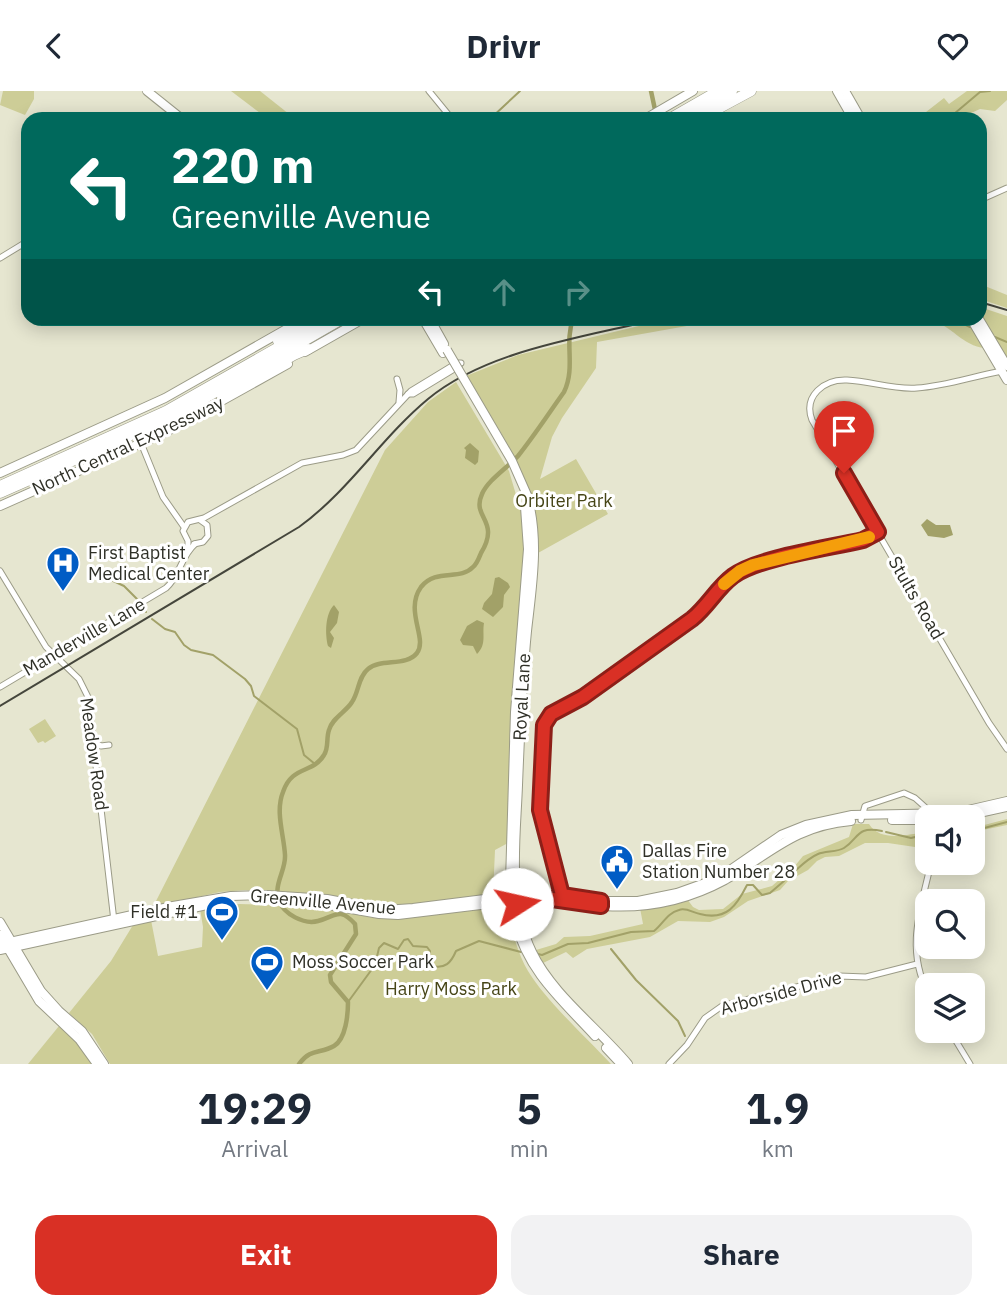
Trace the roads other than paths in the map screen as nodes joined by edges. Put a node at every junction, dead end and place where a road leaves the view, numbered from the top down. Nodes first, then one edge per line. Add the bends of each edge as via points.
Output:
1 (147, 91) edge
2 (156, 91) edge
3 (429, 91) edge
4 (693, 91) edge
5 (705, 91) edge
6 (718, 91) edge
7 (732, 91) edge
8 (752, 91) edge
9 (843, 94) edge
10 (172, 112) edge
11 (182, 112) edge
12 (446, 112) edge
13 (656, 112) edge
14 (682, 112) edge
15 (685, 112) edge
16 (687, 112) edge
17 (712, 112) edge
18 (718, 112) edge
19 (854, 112) edge
20 (1007, 188) edge
21 (987, 197) edge
22 (21, 245) edge
23 (0, 258) edge
24 (292, 326) edge
25 (302, 326) edge
26 (316, 326) edge
27 (330, 326) edge
28 (350, 326) edge
29 (428, 326) edge
30 (433, 326) edge
31 (976, 326) edge
32 (983, 326) edge
33 (309, 349) junction
34 (445, 351) junction
35 (1003, 365) edge
36 (243, 368) junction
37 (397, 379) dead end
38 (1007, 380) edge
39 (408, 394) junction
40 (398, 405) junction
41 (160, 423) junction
42 (141, 443) junction
43 (131, 448) junction
44 (146, 458) junction
45 (0, 474) edge
46 (0, 486) edge
47 (0, 493) edge
48 (0, 506) edge
49 (203, 522) junction
50 (186, 524) junction
51 (878, 532) junction
52 (191, 543) junction
53 (0, 571) edge
54 (53, 655) junction
55 (0, 687) edge
56 (1004, 739) edge
57 (94, 742) junction
58 (109, 745) dead end
59 (1007, 749) edge
60 (1007, 801) edge
61 (921, 805) edge
62 (985, 806) edge
63 (1007, 807) edge
64 (985, 812) edge
65 (915, 817) edge
66 (861, 818) junction
67 (929, 875) edge
68 (562, 895) junction
69 (513, 898) junction
70 (601, 904) junction
71 (114, 921) junction
72 (0, 922) edge
73 (5, 944) edge
74 (528, 950) junction
75 (917, 964) junction
76 (920, 973) edge
77 (28, 984) junction
78 (43, 993) junction
79 (54, 1011) junction
80 (957, 1043) edge
81 (97, 1064) edge
82 (104, 1064) edge
83 (621, 1064) edge
84 (628, 1064) edge
85 (669, 1064) edge
86 (970, 1064) edge

1 - 10 main road
2 - 11 main road
3 - 12 street
4 - 13 main road
5 - 14 highway
6 - 15 highway
7 - 16 highway
8 - 17 highway
8 - 18 main road
9 - 19 main road
20 - 21 street
22 - 23 street
24 - 45 main road, North Central Expressway via 177,392
25 - 36 highway via 249,359
26 - 36 highway, North Central Expressway
27 - 41 highway, North Central Expressway
28 - 33 main road, North Central Expressway
29 - 34 main road, Royal Lane
30 - 34 main road, Royal Lane
31 - 35 main road
32 - 35 main road
33 - 41 highway
33 - 42 main road, North Central Expressway via 238,394
34 - 69 main road, Royal Lane, bridge via 524,496 531,536 515,712
35 - 38 main road
35 - 51 street, Stults Road via 916,389 840,380 814,393 811,416
36 - 46 highway, North Central Expressway via 157,416
37 - 40 street
39 - 39 street via 451,372 461,363 420,385
39 - 40 street
40 - 49 street via 356,450 302,463
41 - 47 highway, North Central Expressway
42 - 43 main road, North Central Expressway
42 - 44 street
43 - 44 street
43 - 48 main road, North Central Expressway
44 - 50 street via 163,497
49 - 50 street
49 - 52 street via 207,538
50 - 52 street via 184,535
51 - 56 street, Stults Road via 989,723
51 - 68 street via 863,540 740,571 692,619 548,717 542,730 540,810
52 - 54 street, Manderville Lane via 171,584
53 - 54 street, Meadow Road
54 - 55 street, Manderville Lane
54 - 57 street, Meadow Road via 87,693
56 - 59 street, Stults Road
57 - 58 street
57 - 71 street, Meadow Road
60 - 62 main road, Greenville Avenue
61 - 66 street via 904,793 867,804
63 - 64 main road
65 - 66 main road, Greenville Avenue
66 - 70 main road, Greenville Avenue via 835,817 796,828 720,876 656,901
67 - 75 street via 916,930
68 - 69 main road, Greenville Avenue
68 - 70 main road, Greenville Avenue
69 - 70 main road, Greenville Avenue
69 - 71 main road, Greenville Avenue via 379,912 337,900 228,899
69 - 74 main road, Royal Lane
71 - 73 main road, Greenville Avenue
72 - 73 main road
73 - 77 main road
73 - 78 main road
74 - 83 main road, Royal Lane via 544,981
74 - 84 main road, Royal Lane
75 - 76 street
75 - 85 street, Arborside Drive via 866,977 839,976 722,1006 705,1018
77 - 78 main road
77 - 79 main road
78 - 79 main road
79 - 81 main road
79 - 82 main road via 82,1031
80 - 86 street

